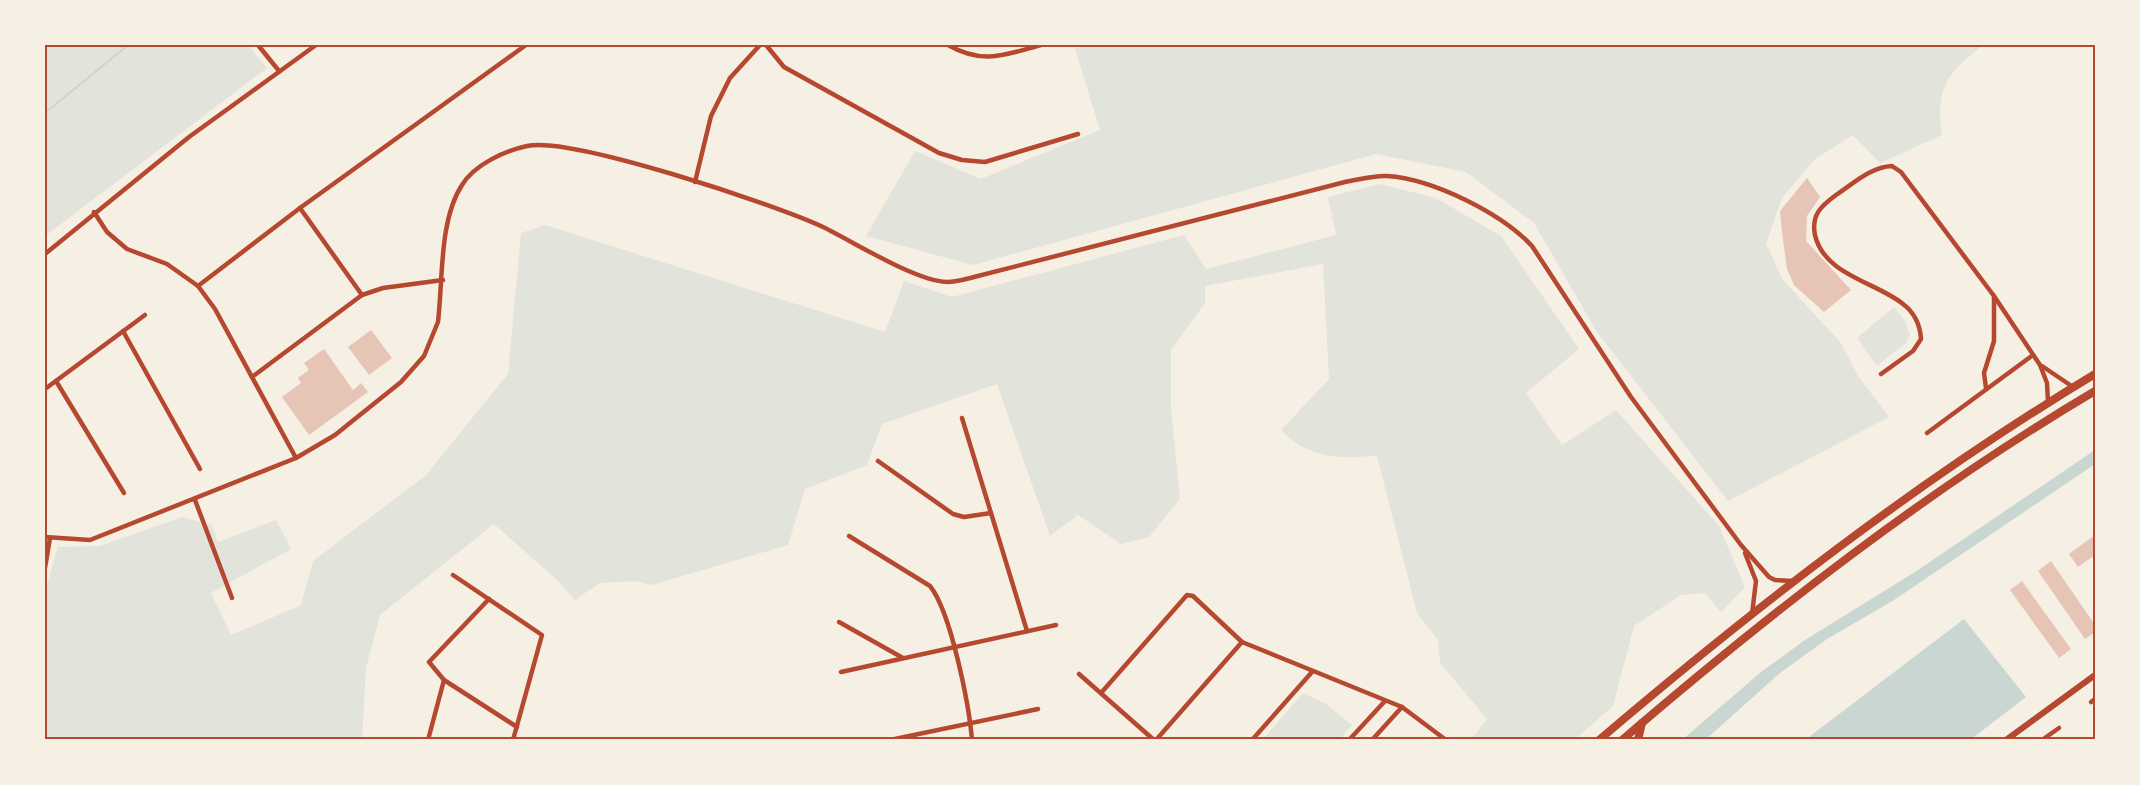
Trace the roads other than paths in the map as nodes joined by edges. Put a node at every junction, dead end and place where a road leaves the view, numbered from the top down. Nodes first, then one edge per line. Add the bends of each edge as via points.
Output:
1 (258, 45) edge
2 (316, 45) edge
3 (526, 45) edge
4 (760, 45) edge
5 (766, 45) edge
6 (948, 45) edge
7 (962, 45) edge
8 (1041, 45) edge
9 (959, 51) junction
10 (279, 71) junction
11 (1078, 134) dead end
12 (695, 182) junction
13 (300, 208) junction
14 (94, 212) junction
15 (45, 254) edge
16 (443, 280) junction
17 (198, 286) junction
18 (362, 295) junction
19 (1994, 296) junction
20 (145, 315) dead end
21 (123, 331) junction
22 (2033, 355) junction
23 (2040, 365) junction
24 (1881, 374) dead end
25 (2095, 374) edge
26 (252, 377) junction
27 (56, 381) junction
28 (2073, 387) junction
29 (1986, 388) junction
30 (45, 389) edge
31 (2095, 391) edge
32 (2048, 402) junction
33 (962, 418) dead end
34 (1927, 433) dead end
35 (296, 458) junction
36 (878, 461) dead end
37 (200, 469) dead end
38 (124, 493) dead end
39 (195, 500) junction
40 (991, 513) junction
41 (849, 536) dead end
42 (47, 538) edge
43 (1741, 545) junction
44 (45, 568) edge
45 (453, 575) dead end
46 (1795, 581) junction
47 (232, 598) dead end
48 (489, 599) junction
49 (1751, 616) junction
50 (838, 622) dead end
51 (1056, 625) dead end
52 (1027, 632) junction
53 (1242, 642) junction
54 (953, 647) junction
55 (903, 658) junction
56 (841, 672) dead end
57 (1312, 672) junction
58 (1079, 674) dead end
59 (2095, 675) edge
60 (444, 681) junction
61 (1101, 693) junction
62 (1385, 701) junction
63 (1402, 707) junction
64 (1038, 709) dead end
65 (1642, 723) junction
66 (971, 724) junction
67 (517, 727) junction
68 (2059, 728) dead end
69 (1255, 739) edge
70 (428, 740) edge
71 (513, 740) edge
72 (891, 740) edge
73 (972, 740) edge
74 (1155, 740) edge
75 (1349, 740) edge
76 (1372, 740) edge
77 (1446, 740) edge
78 (1599, 740) edge
79 (1622, 740) edge
80 (1638, 740) edge
81 (2006, 740) edge
82 (2042, 740) edge

1 - 10 street
2 - 10 street
3 - 13 street
4 - 12 street via 730,78 711,116
5 - 11 street via 784,67 939,153 962,160 985,162
6 - 9 street
7 - 9 street
8 - 9 street via 994,57 972,57
10 - 14 street
12 - 16 street via 556,145 527,146 486,162 462,183 450,210
12 - 43 street via 822,226 915,272 947,282 1345,182 1385,176 1429,186 1496,217 1517,230 1532,246 1631,398
13 - 17 street
13 - 18 street
14 - 15 street
14 - 17 street via 127,249 167,264
16 - 18 street via 383,288
16 - 35 street via 438,322 424,356 413,370 375,405
17 - 26 street
18 - 26 street
19 - 22 street
19 - 24 street via 1901,172 1892,166 1878,167 1833,197 1820,207 1812,223 1816,243 1845,272 1902,303 1920,326 1921,339 1913,351
19 - 29 street via 1994,341 1984,373
20 - 21 street
21 - 27 street
21 - 37 street
22 - 23 street
22 - 29 street
23 - 28 street
23 - 32 street via 2047,383
25 - 28 highway
26 - 35 street
27 - 30 street
27 - 38 street
28 - 32 highway
29 - 34 street
31 - 65 highway via 1913,510 1804,590
32 - 46 highway via 1939,475
33 - 40 street
35 - 39 street
36 - 40 street via 953,514 964,517
39 - 42 street via 90,540
39 - 47 street
40 - 52 street
41 - 54 street via 930,586 938,596
42 - 44 street
43 - 46 street via 1769,577
43 - 49 street via 1756,581
45 - 48 street
46 - 49 highway
48 - 60 street via 431,659 431,666
48 - 67 street via 542,636
49 - 78 highway
50 - 55 street
51 - 52 street
52 - 54 street
53 - 57 street
53 - 61 street via 1193,596 1187,595
53 - 74 street
54 - 55 street
54 - 66 street
55 - 56 street
57 - 62 street
57 - 69 street
58 - 61 street
59 - 81 main road
60 - 67 street
60 - 70 street
61 - 74 street
62 - 63 street
62 - 75 street
63 - 76 street
63 - 77 street
64 - 66 street
65 - 79 highway
65 - 80 highway
66 - 72 street
66 - 73 street
67 - 71 street
68 - 82 street

